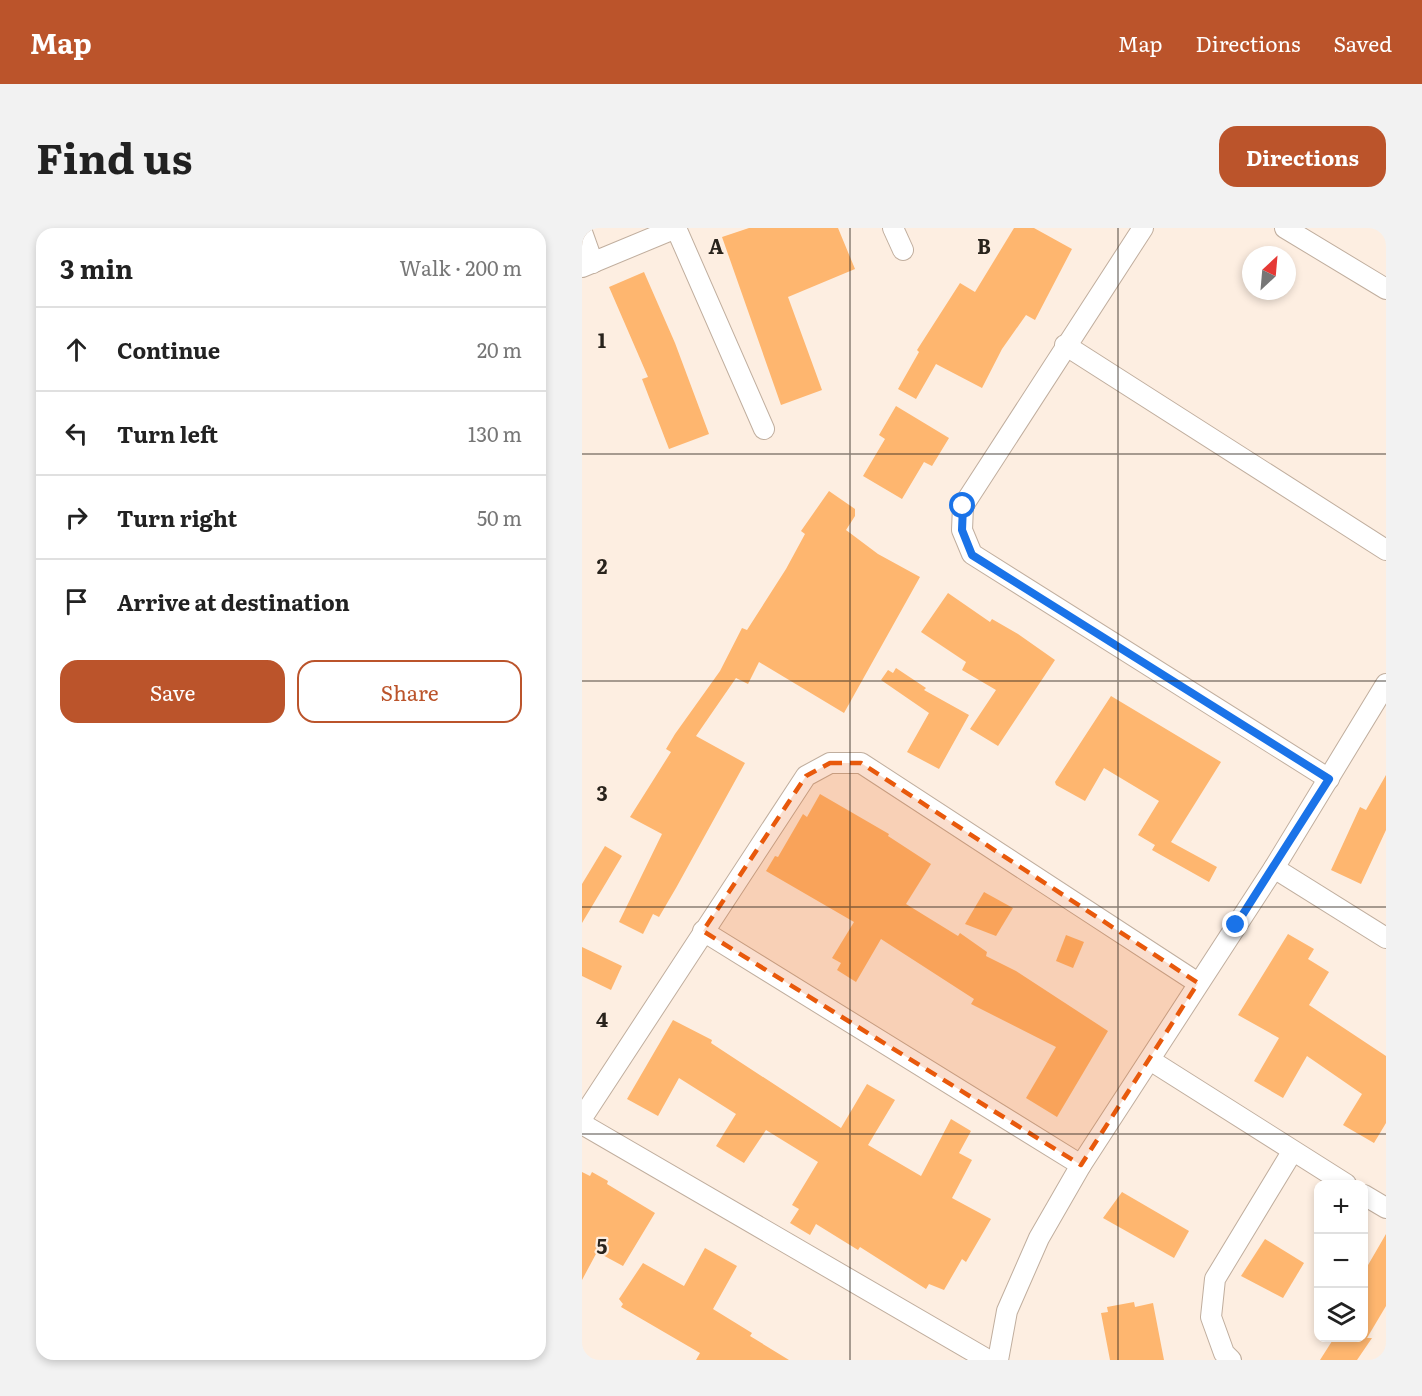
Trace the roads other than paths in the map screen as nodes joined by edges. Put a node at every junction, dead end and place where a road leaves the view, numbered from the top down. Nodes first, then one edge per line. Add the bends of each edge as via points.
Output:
1 (676, 228) edge
2 (893, 228) edge
3 (1143, 228) edge
4 (1285, 228) edge
5 (582, 232) edge
6 (903, 250) dead end
7 (587, 265) edge
8 (1386, 289) edge
9 (1065, 345) junction
10 (764, 429) dead end
11 (1386, 550) edge
12 (1385, 687) edge
13 (1329, 779) junction
14 (1274, 868) junction
15 (703, 931) junction
16 (1386, 938) edge
17 (1198, 983) junction
18 (1150, 1060) junction
19 (582, 1118) edge
20 (582, 1124) edge
21 (1292, 1152) junction
22 (1081, 1165) junction
23 (1338, 1180) edge
24 (1368, 1197) edge
25 (1386, 1208) edge
26 (988, 1360) edge
27 (998, 1360) edge
28 (1231, 1360) edge

1 - 7 street
1 - 10 street
2 - 6 street
3 - 9 street
4 - 8 street
5 - 7 street
9 - 11 street
9 - 13 street via 963,506 962,530 972,555
12 - 13 street
13 - 14 street
14 - 16 street
14 - 17 street
15 - 17 street via 806,776 830,763 861,763
15 - 19 street
15 - 22 street
17 - 18 street
18 - 21 street
18 - 22 street
20 - 26 street
21 - 23 street
21 - 28 street via 1215,1279 1210,1317 1224,1353
22 - 27 street via 1030,1253 1008,1311
24 - 25 street

